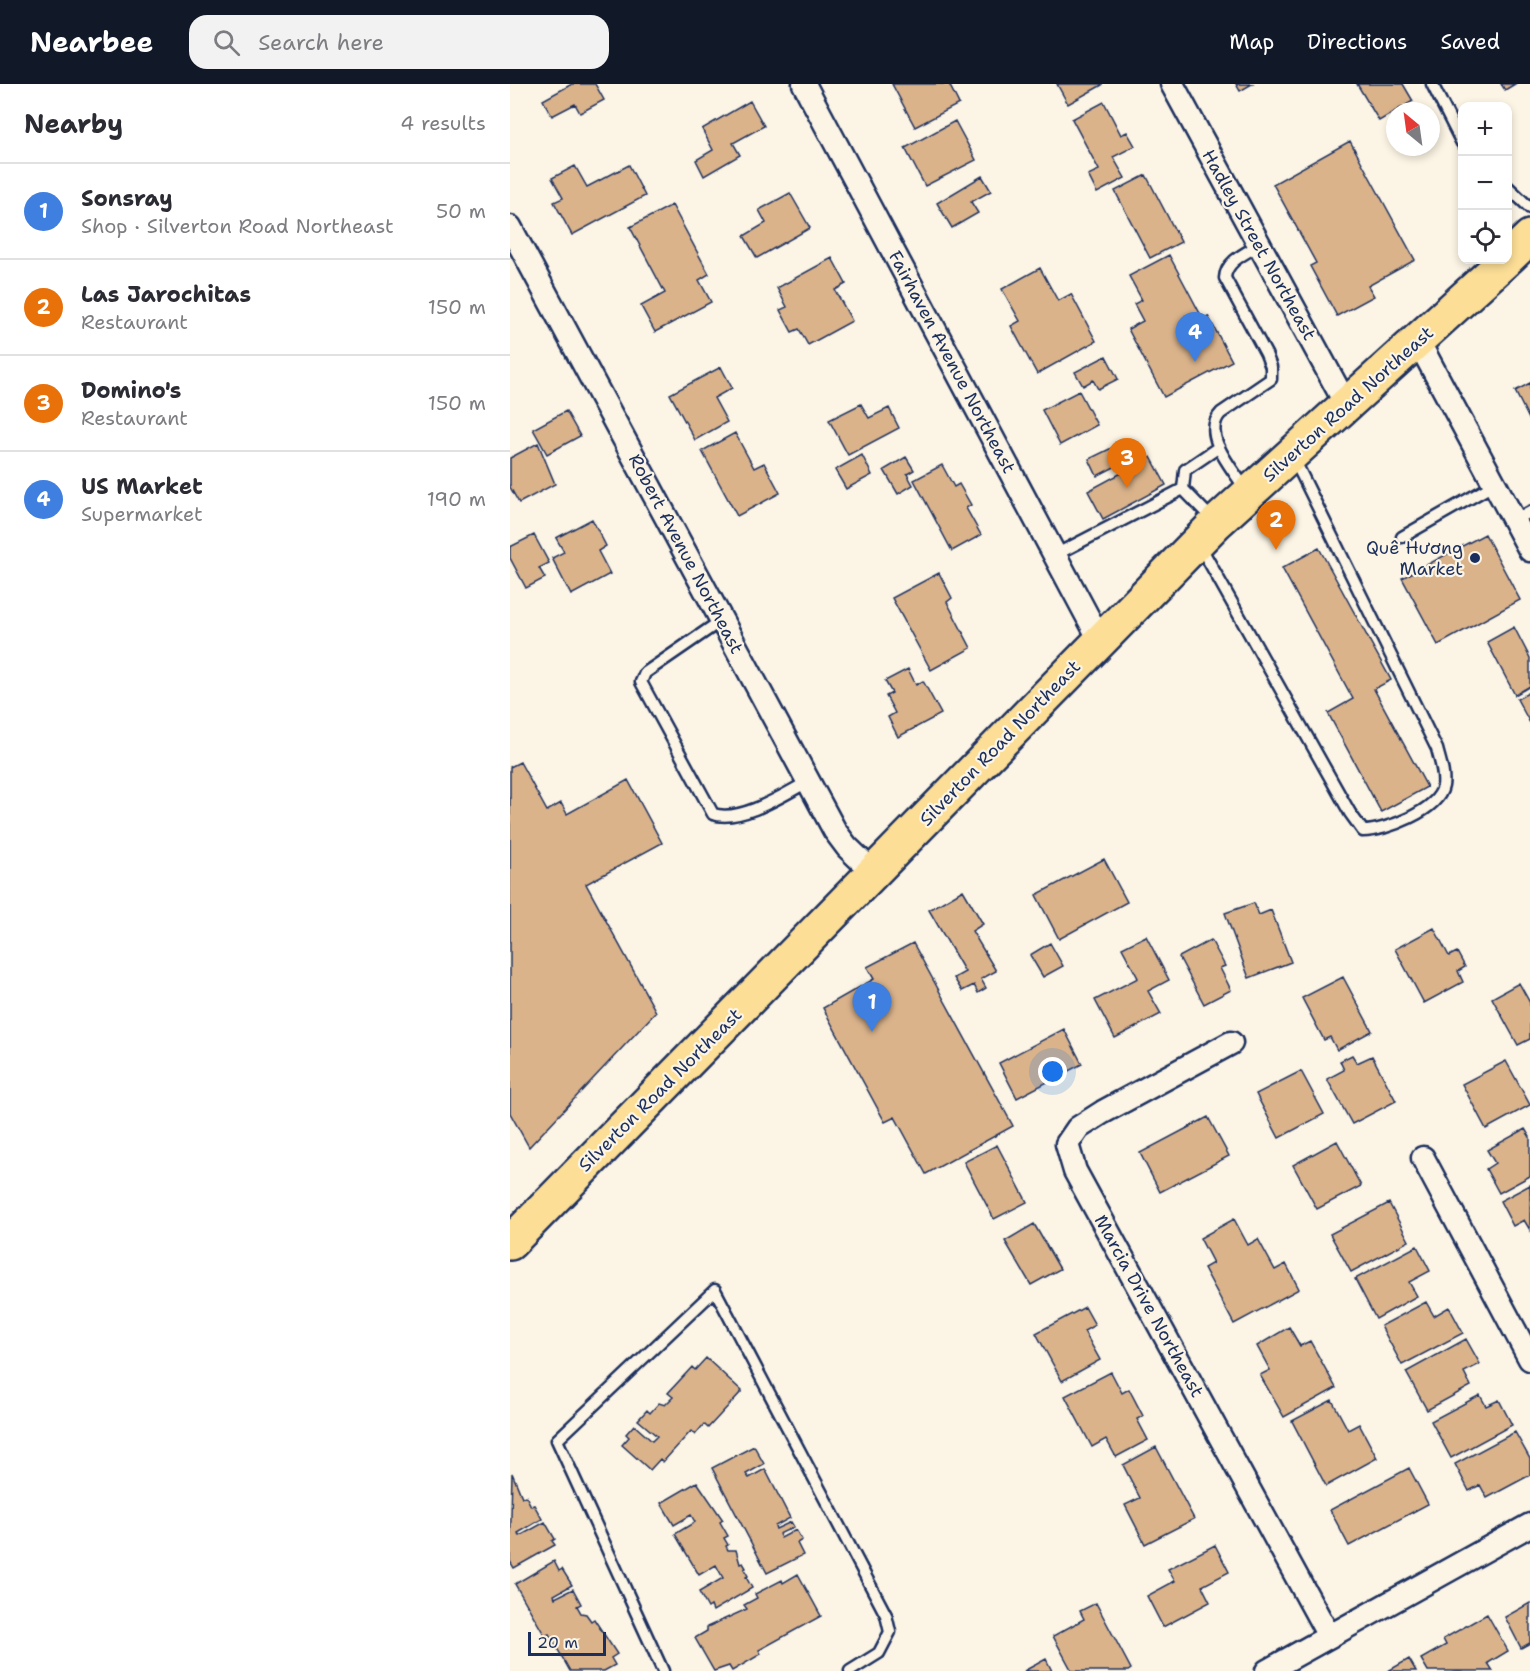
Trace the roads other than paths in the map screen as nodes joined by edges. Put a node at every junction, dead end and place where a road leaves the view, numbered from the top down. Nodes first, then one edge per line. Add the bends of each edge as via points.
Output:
1 (804, 84) edge
2 (1172, 84) edge
3 (1432, 84) edge
4 (1458, 135) edge
5 (1512, 191) edge
6 (1530, 208) edge
7 (510, 227) edge
8 (1530, 237) edge
9 (1259, 244) junction
10 (1512, 254) edge
11 (1502, 264) edge
12 (1418, 341) junction
13 (1347, 406) junction
14 (1219, 447) junction
15 (1292, 455) junction
16 (1495, 484) junction
17 (1183, 489) junction
18 (1249, 494) junction
19 (1522, 516) edge
20 (1207, 532) junction
21 (1402, 537) dead end
22 (1530, 550) edge
23 (1055, 555) junction
24 (722, 620) junction
25 (1100, 640) junction
26 (809, 781) junction
27 (874, 873) junction
28 (1231, 1042) dead end
29 (1423, 1158) dead end
30 (515, 1229) edge
31 (1530, 1359) edge
32 (1530, 1525) edge
33 (1329, 1636) junction
34 (663, 1671) edge
35 (850, 1671) edge
36 (1267, 1671) edge

1 - 23 street, Fairhaven Avenue Northeast
2 - 9 street, Hadley Street Northeast
3 - 4 lane
5 - 6 lane
7 - 24 street, Robert Avenue Northeast
8 - 10 main road, Silverton Road Northeast
9 - 13 street, Hadley Street Northeast
9 - 14 lane via 1230,264 1225,278 1266,354 1271,379 1214,420
11 - 12 main road, Silverton Road Northeast
12 - 13 main road, Silverton Road Northeast
12 - 16 street
13 - 15 main road, Silverton Road Northeast
14 - 17 lane via 1185,470
14 - 18 lane
15 - 18 main road, Silverton Road Northeast
15 - 20 lane via 1437,749 1443,788 1434,801 1400,824 1363,831 1350,813
16 - 19 street
16 - 21 lane
17 - 20 lane
17 - 23 lane
18 - 20 main road, Silverton Road Northeast
19 - 22 street
20 - 25 main road, Silverton Road Northeast
23 - 25 street, Fairhaven Avenue Northeast
24 - 26 street, Robert Avenue Northeast
24 - 26 lane via 645,673 640,682 713,814 735,815
25 - 27 main road, Silverton Road Northeast
26 - 27 street, Robert Avenue Northeast via 836,831
27 - 30 main road, Silverton Road Northeast
28 - 33 street, Marcia Drive Northeast via 1103,1112 1078,1128 1067,1144 1075,1171
29 - 31 street
32 - 33 street
33 - 36 street
34 - 35 lane via 557,1440 715,1290 886,1615 890,1632 879,1653

